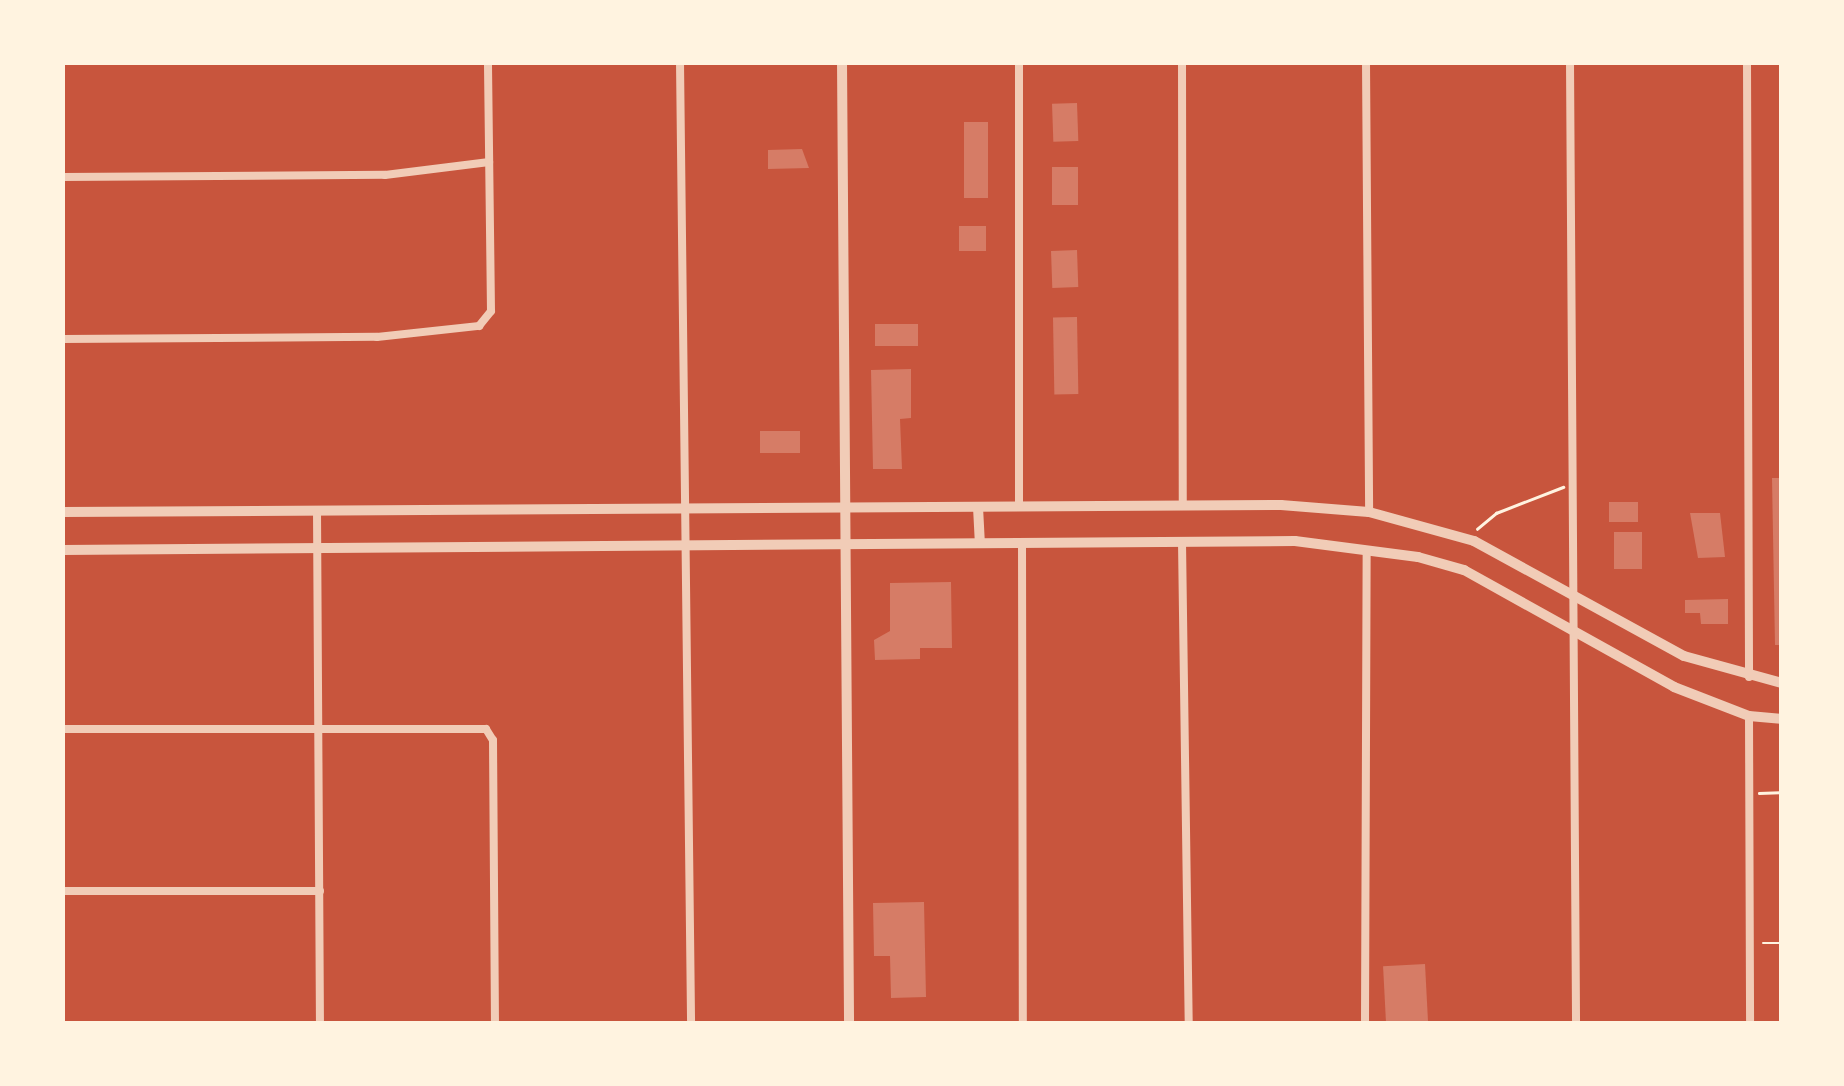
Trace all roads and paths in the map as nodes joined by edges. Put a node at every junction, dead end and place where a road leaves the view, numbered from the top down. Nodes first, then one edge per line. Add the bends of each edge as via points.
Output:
1 (488, 62) edge
2 (680, 62) edge
3 (842, 62) edge
4 (1019, 62) edge
5 (1182, 62) edge
6 (1366, 62) edge
7 (1570, 62) edge
8 (1748, 62) edge
9 (488, 162) junction
10 (62, 176) edge
11 (62, 339) edge
12 (1573, 482) junction
13 (1183, 506) junction
14 (978, 507) junction
15 (1019, 507) junction
16 (682, 508) junction
17 (844, 508) junction
18 (317, 510) junction
19 (62, 512) edge
20 (1369, 512) junction
21 (1466, 538) junction
22 (980, 542) junction
23 (1022, 542) junction
24 (1182, 542) junction
25 (846, 543) junction
26 (682, 544) junction
27 (318, 549) junction
28 (62, 550) edge
29 (1367, 550) junction
30 (1573, 592) junction
31 (1572, 628) junction
32 (1748, 677) junction
33 (1782, 683) edge
34 (1749, 716) junction
35 (1782, 719) edge
36 (62, 729) edge
37 (320, 729) junction
38 (1782, 792) edge
39 (1748, 793) junction
40 (320, 890) junction
41 (62, 891) edge
42 (1749, 943) junction
43 (1782, 943) edge
44 (320, 1024) edge
45 (495, 1024) edge
46 (691, 1024) edge
47 (850, 1024) edge
48 (1023, 1024) edge
49 (1189, 1024) edge
50 (1365, 1024) edge
51 (1576, 1024) edge
52 (1750, 1024) edge

1 - 9 street
2 - 16 street
3 - 17 street
4 - 15 street
5 - 13 street
6 - 20 street
7 - 12 street
8 - 32 street
9 - 10 street via 385,174
9 - 11 street via 491,310 479,326 376,338
12 - 21 path via 1496,513
12 - 30 street
13 - 15 street
13 - 20 street
14 - 15 street
14 - 17 street
14 - 22 street
16 - 17 street
16 - 18 street
16 - 26 street
17 - 25 street
18 - 19 street
18 - 27 street
20 - 21 street
21 - 30 street
22 - 23 street
22 - 25 street
23 - 24 street
23 - 48 street
24 - 29 street via 1296,541
24 - 49 street
25 - 26 street
25 - 47 street
26 - 27 street
26 - 46 street
27 - 28 street
27 - 37 street
29 - 31 street via 1464,570
29 - 50 street
30 - 31 street
30 - 32 street via 1684,656
31 - 34 street via 1674,687
31 - 51 street
32 - 33 street
34 - 35 street
34 - 39 street
36 - 37 street
37 - 40 street
37 - 45 street via 486,728 493,740
38 - 39 path
39 - 42 street
40 - 41 street
40 - 44 street
42 - 43 path
42 - 52 street

